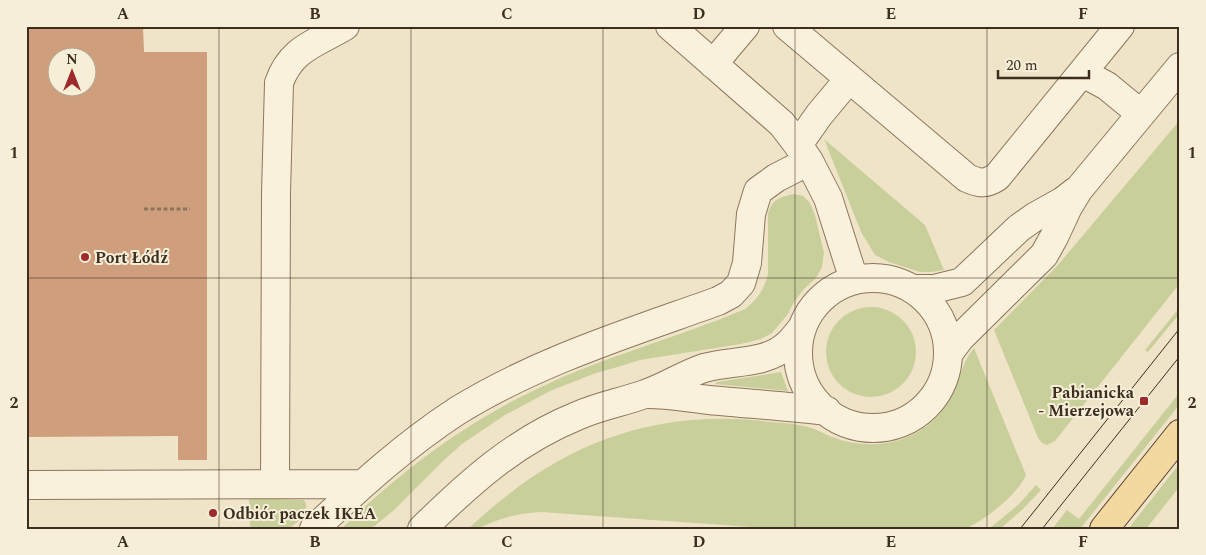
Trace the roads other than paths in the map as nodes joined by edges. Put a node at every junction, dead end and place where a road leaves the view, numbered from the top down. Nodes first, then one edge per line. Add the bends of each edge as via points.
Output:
1 (345, 26) edge
2 (670, 26) edge
3 (745, 26) edge
4 (787, 26) edge
5 (1120, 26) edge
6 (713, 64) junction
7 (1180, 67) edge
8 (1083, 73) junction
9 (849, 79) junction
10 (1141, 114) junction
11 (804, 153) junction
12 (1079, 189) junction
13 (854, 280) junction
14 (912, 289) junction
15 (802, 328) junction
16 (948, 354) junction
17 (644, 394) junction
18 (827, 411) junction
19 (1180, 434) edge
20 (275, 484) junction
21 (362, 484) junction
22 (26, 486) edge
23 (314, 529) edge
24 (422, 529) edge
25 (1104, 529) edge

1 - 20 lane via 291,59 279,83
2 - 6 lane
3 - 6 lane
4 - 9 lane
5 - 8 lane
6 - 11 lane via 782,124
7 - 10 lane
8 - 9 lane via 997,177 988,183 967,178
8 - 10 lane via 1107,86
9 - 11 lane via 819,115
10 - 12 lane
11 - 13 lane via 828,198
11 - 21 lane via 758,191 751,214 748,264 742,283 731,294 565,356 508,383 458,411 410,444
12 - 14 lane via 1019,228 962,282 934,289
12 - 16 lane via 1044,255 960,338
13 - 14 lane via 891,280
13 - 15 lane via 830,291 813,306
14 - 16 lane via 932,306 944,330
15 - 17 lane via 786,346 765,358 707,367
15 - 18 lane via 798,344 800,373 812,397
16 - 18 lane via 943,380 930,403 909,419 884,428 862,428
17 - 18 lane
17 - 24 lane via 576,416 509,452 483,471
19 - 25 main road
20 - 21 lane
20 - 22 lane
21 - 23 lane

